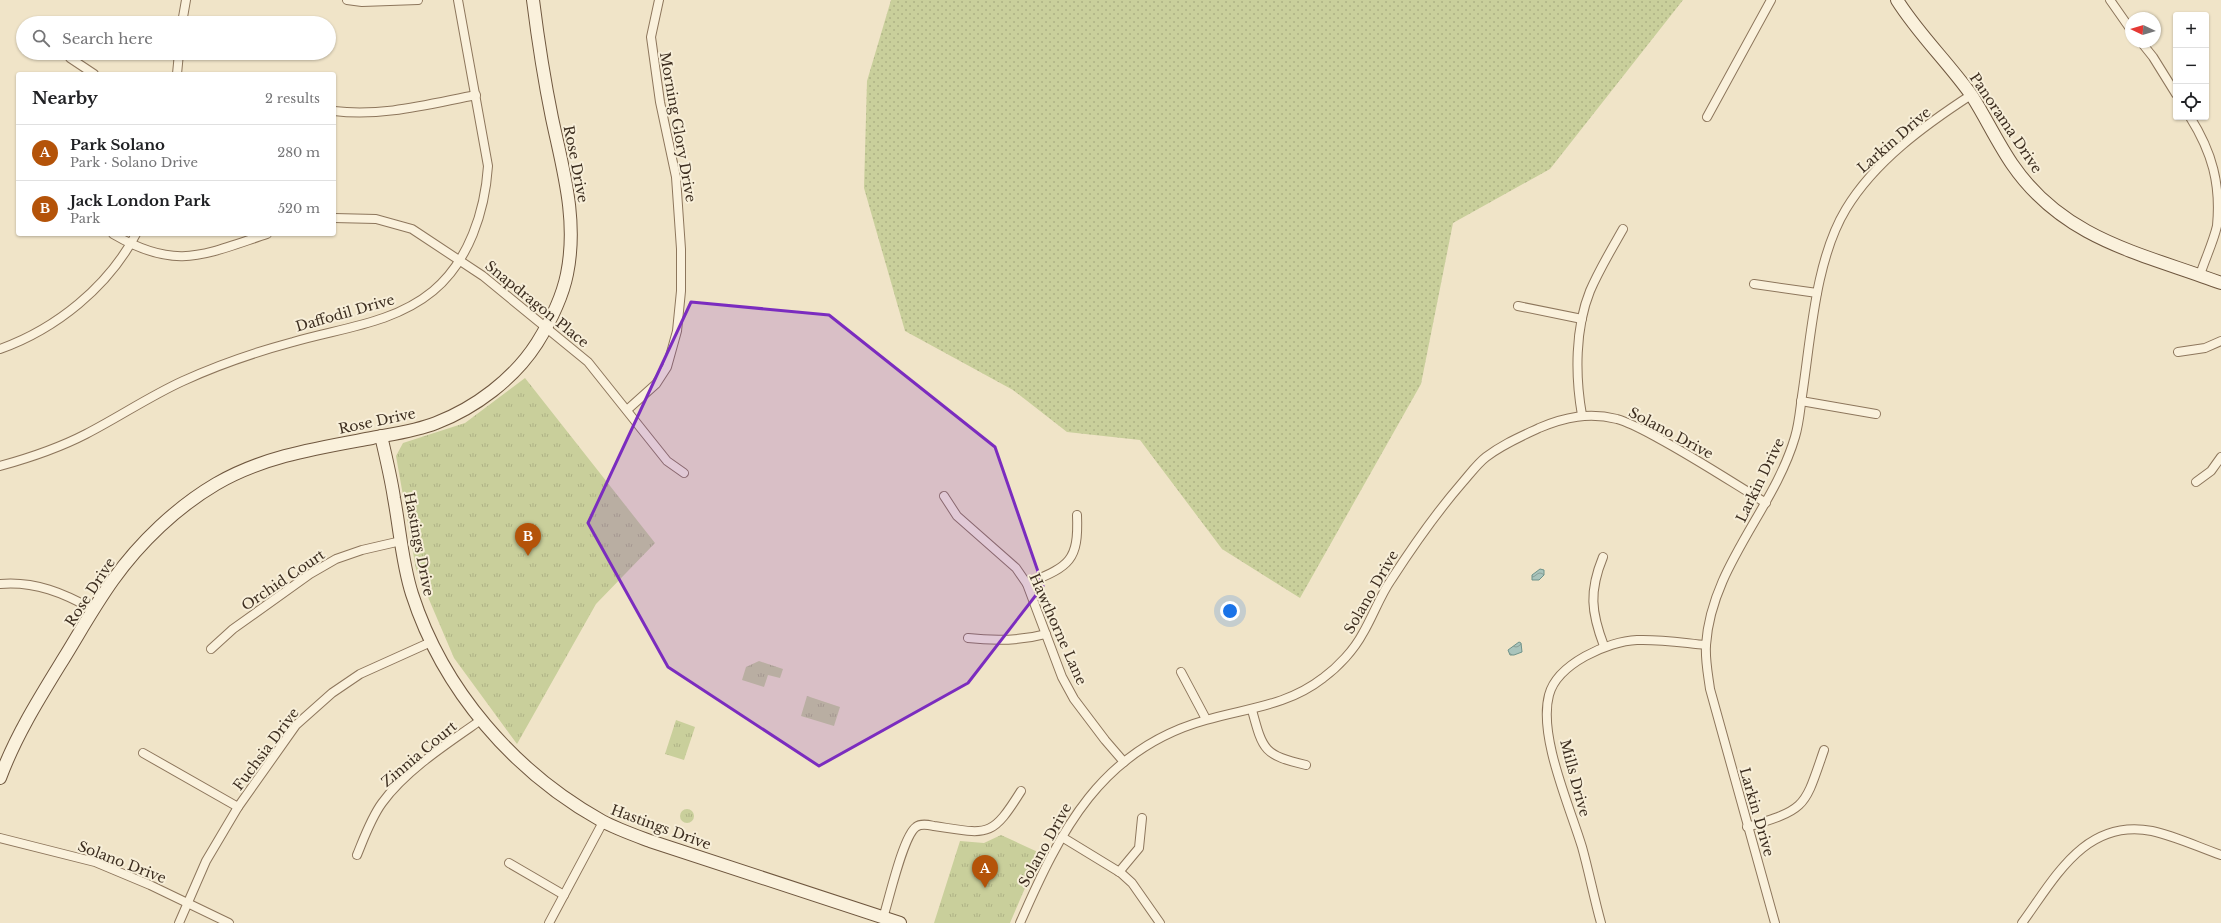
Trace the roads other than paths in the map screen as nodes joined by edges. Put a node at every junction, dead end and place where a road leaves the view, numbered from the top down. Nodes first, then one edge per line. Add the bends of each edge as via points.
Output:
1 (186, 0) edge
2 (347, 0) edge
3 (418, 0) edge
4 (458, 0) edge
5 (533, 0) edge
6 (659, 0) edge
7 (1771, 0) edge
8 (1897, 0) edge
9 (2110, 0) edge
10 (183, 16) edge
11 (2125, 21) edge
12 (2146, 48) edge
13 (73, 60) edge
14 (178, 60) edge
15 (91, 72) edge
16 (177, 72) edge
17 (2173, 89) edge
18 (1971, 95) junction
19 (476, 96) junction
20 (336, 111) edge
21 (1707, 117) dead end
22 (2192, 120) edge
23 (336, 218) edge
24 (1623, 229) dead end
25 (116, 236) edge
26 (135, 236) edge
27 (261, 236) edge
28 (130, 244) junction
29 (460, 260) junction
30 (2200, 275) junction
31 (1754, 284) dead end
32 (2221, 284) edge
33 (1817, 293) junction
34 (1518, 306) dead end
35 (1582, 319) junction
36 (546, 327) junction
37 (2221, 341) edge
38 (0, 349) edge
39 (2178, 352) dead end
40 (1801, 402) junction
41 (627, 410) junction
42 (1876, 414) dead end
43 (1582, 415) junction
44 (382, 436) junction
45 (2221, 457) edge
46 (0, 466) edge
47 (684, 473) dead end
48 (2196, 482) dead end
49 (944, 496) dead end
50 (1766, 503) junction
51 (1077, 515) dead end
52 (401, 541) junction
53 (1603, 557) dead end
54 (0, 584) edge
55 (1027, 584) junction
56 (94, 610) junction
57 (1046, 634) junction
58 (968, 638) dead end
59 (431, 642) junction
60 (1706, 645) junction
61 (1604, 646) junction
62 (211, 649) dead end
63 (1181, 672) dead end
64 (1252, 710) junction
65 (1206, 719) junction
66 (481, 720) junction
67 (1824, 750) dead end
68 (143, 753) dead end
69 (1124, 762) junction
70 (1306, 765) dead end
71 (0, 778) edge
72 (1021, 791) dead end
73 (238, 807) junction
74 (1142, 818) dead end
75 (603, 822) junction
76 (1747, 827) junction
77 (1062, 837) junction
78 (0, 838) edge
79 (2221, 855) edge
80 (357, 856) dead end
81 (509, 863) dead end
82 (1119, 872) junction
83 (564, 895) junction
84 (188, 904) junction
85 (883, 918) junction
86 (179, 923) edge
87 (229, 923) edge
88 (549, 923) edge
89 (900, 923) edge
90 (1020, 923) edge
91 (1160, 923) edge
92 (1602, 923) edge
93 (1775, 923) edge
94 (2022, 923) edge

1 - 10 street
2 - 3 street
4 - 19 street, Daffodil Drive
5 - 36 street, Rose Drive via 542,72 569,195 571,216 567,274
6 - 41 street, Morning Glory Drive via 651,36 660,102 676,177 681,234 681,291 677,331 667,366 656,384
7 - 21 street
8 - 18 street, Panorama Drive via 1921,35
9 - 11 street
12 - 17 street
13 - 15 street
14 - 16 street
18 - 30 street, Panorama Drive via 2012,164 2048,206 2096,237 2120,248
18 - 33 street, Larkin Drive via 1908,142 1859,188 1845,211 1831,244 1818,282
19 - 20 street via 372,114
19 - 29 street, Daffodil Drive via 488,166 487,183 483,207
22 - 30 street via 2215,164 2219,182 2217,226
23 - 29 street, Snapdragon Place via 357,217 393,222 412,229
24 - 35 street via 1590,292
25 - 28 street
26 - 28 street
27 - 28 street via 194,257 164,256
28 - 38 street via 96,286 69,312 32,336
29 - 36 street, Snapdragon Place
29 - 46 street, Daffodil Drive via 434,290 403,312 249,355 183,381 85,435
30 - 32 street, Panorama Drive
31 - 33 street
33 - 40 street, Larkin Drive
34 - 35 street
35 - 43 street via 1578,373
36 - 41 street, Snapdragon Place via 588,362
36 - 44 street, Rose Drive via 530,354 487,396 434,424
37 - 39 street via 2205,348
40 - 42 street
40 - 50 street, Larkin Drive via 1796,436
41 - 47 street, Snapdragon Place via 667,461
43 - 50 street, Solano Drive via 1619,419 1639,428 1684,452
43 - 64 street, Solano Drive via 1556,421 1512,440 1484,459 1443,504 1413,546 1386,587 1362,636 1341,661 1323,678 1306,688
44 - 52 street, Hastings Drive
44 - 56 street, Rose Drive via 276,458 214,485 171,517 132,555
45 - 48 street via 2211,471
49 - 55 street, Hawthorne Lane via 957,516 1016,568
50 - 60 street, Larkin Drive via 1733,559 1712,613
51 - 55 street via 1078,534 1072,557 1059,569
52 - 59 street, Hastings Drive via 411,592
52 - 62 street, Orchid Court via 336,559 310,574 234,629
53 - 61 street via 1595,576 1593,596 1594,621
54 - 56 street via 30,584 66,595
55 - 57 street, Hawthorne Lane
56 - 71 street, Rose Drive via 38,701
57 - 58 street via 1026,639
57 - 69 street, Hawthorne Lane via 1062,677 1074,698
59 - 66 street, Hastings Drive
59 - 73 street, Fuchsia Drive via 360,674 314,707 296,725
60 - 61 street, Mills Drive via 1636,640
60 - 76 street, Larkin Drive via 1710,689
61 - 92 street, Mills Drive via 1568,668 1553,686 1549,695 1547,715 1552,753
63 - 65 street
64 - 65 street, Solano Drive
64 - 70 street via 1261,742 1270,752 1280,759
65 - 69 street, Solano Drive via 1150,743
66 - 75 street, Hastings Drive via 512,755 546,785
66 - 80 street, Zinnia Court via 443,747 400,783 382,803
67 - 76 street via 1809,794 1801,805 1780,818
68 - 73 street
69 - 77 street, Solano Drive via 1100,783 1078,809
72 - 85 street via 998,825 989,829 974,831 925,824 916,826 907,838
73 - 84 street, Fuchsia Drive via 206,861
74 - 82 street via 1139,848
75 - 83 street
75 - 85 street, Hastings Drive via 650,841
76 - 93 street, Larkin Drive
77 - 82 street
77 - 90 street, Solano Drive via 1040,876
78 - 84 street, Solano Drive via 96,862
79 - 94 street via 2152,831 2136,829 2109,832 2089,842 2071,857
81 - 83 street
82 - 91 street via 1132,883
83 - 88 street
84 - 86 street, Fuchsia Drive
84 - 87 street, Solano Drive
85 - 89 street, Hastings Drive

